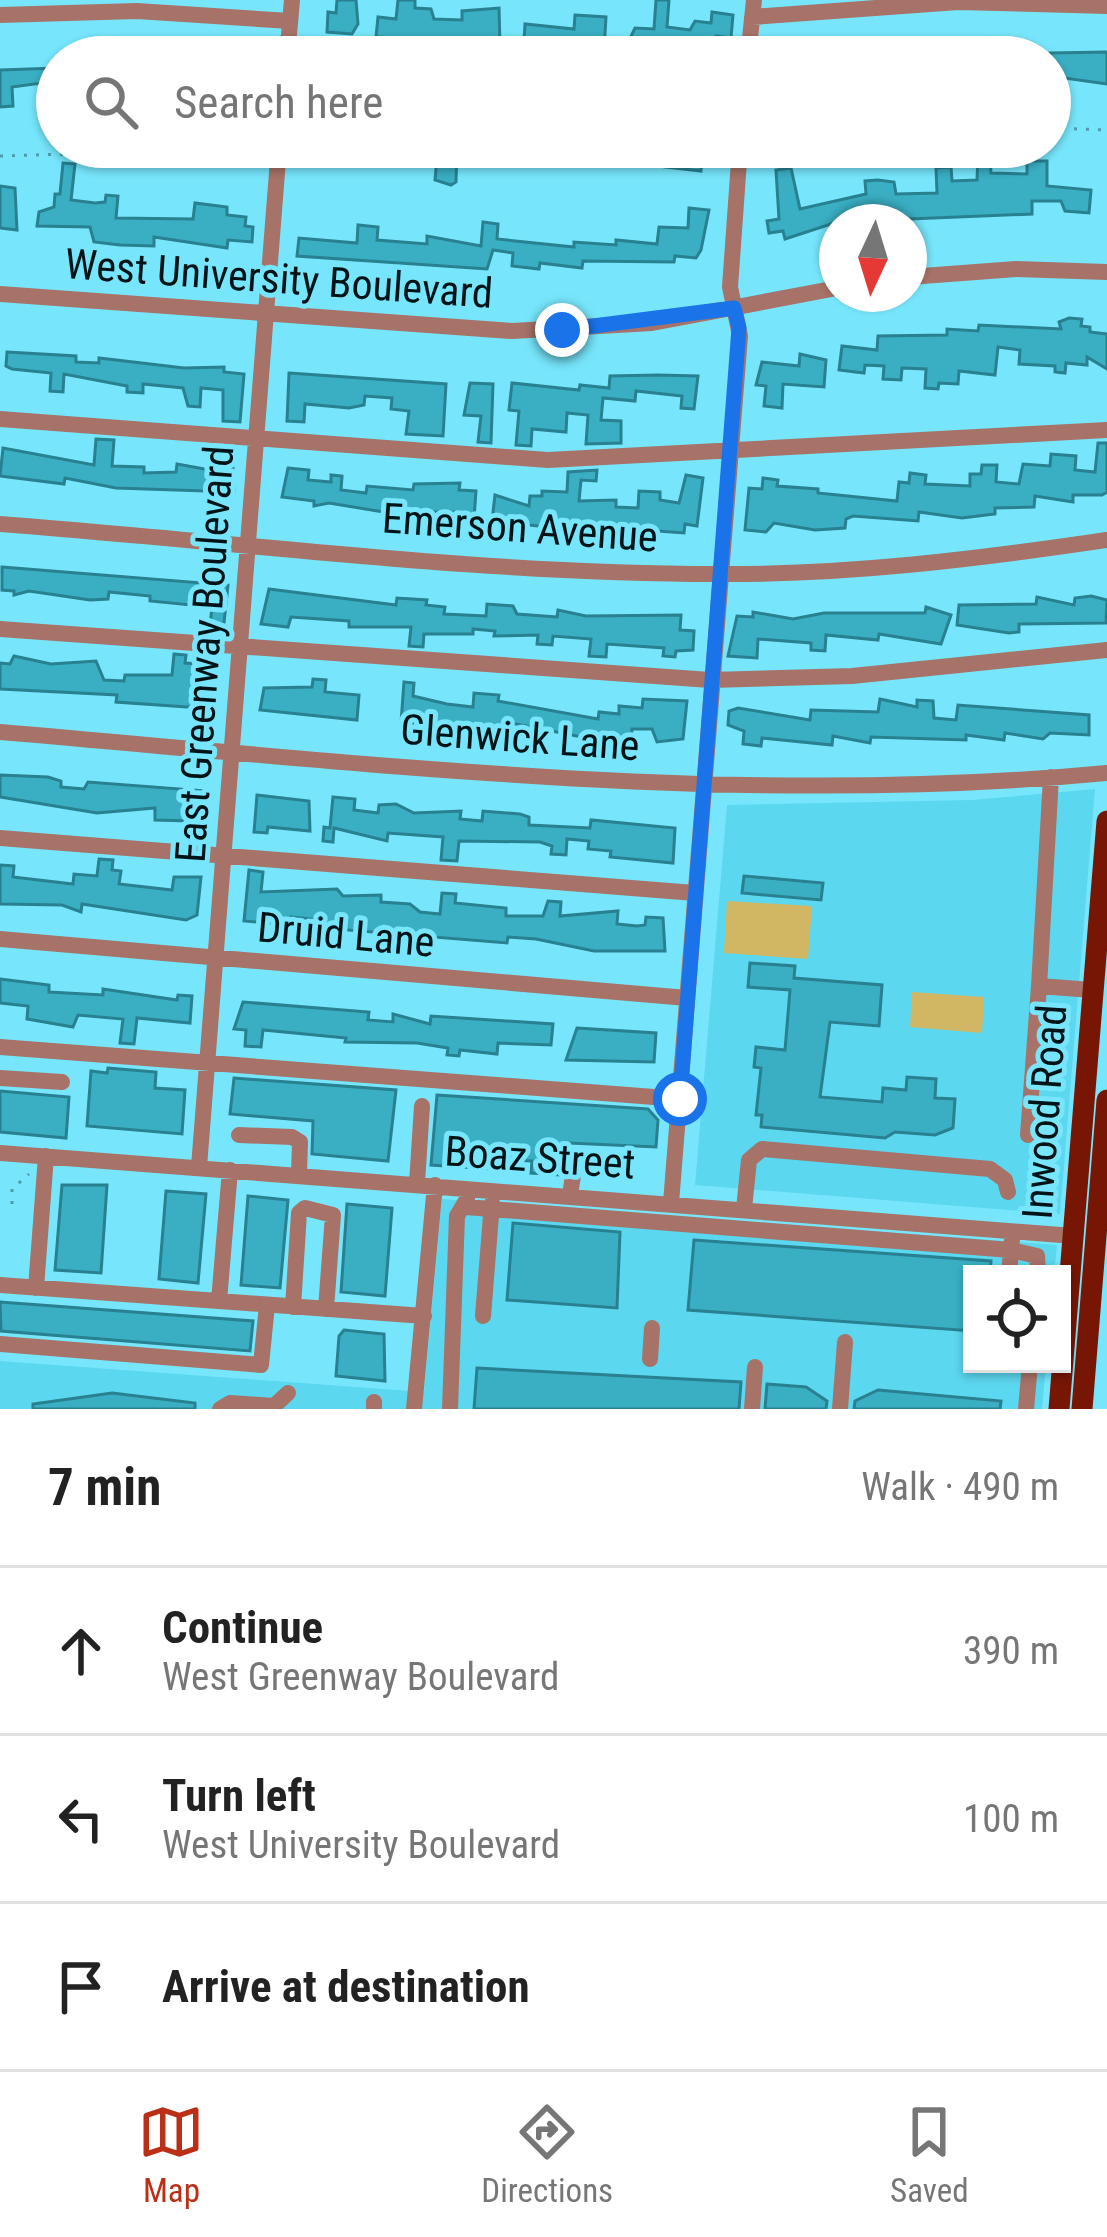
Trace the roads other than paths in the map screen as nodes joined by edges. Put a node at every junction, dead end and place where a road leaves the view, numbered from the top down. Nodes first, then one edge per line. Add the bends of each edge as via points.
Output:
1 (292, 0) edge
2 (1107, 6) edge
3 (753, 9) edge
4 (0, 15) edge
5 (290, 21) junction
6 (289, 36) edge
7 (278, 168) edge
8 (739, 168) edge
9 (1107, 272) edge
10 (927, 276) edge
11 (819, 291) edge
12 (0, 293) edge
13 (734, 308) junction
14 (266, 313) junction
15 (0, 419) edge
16 (1107, 430) edge
17 (257, 439) junction
18 (729, 452) junction
19 (0, 524) edge
20 (1107, 541) edge
21 (248, 543) junction
22 (719, 574) junction
23 (0, 629) edge
24 (240, 649) junction
25 (1107, 650) edge
26 (710, 680) junction
27 (0, 732) edge
28 (233, 752) junction
29 (1107, 773) edge
30 (1051, 777) junction
31 (703, 786) junction
32 (1107, 820) edge
33 (0, 838) edge
34 (225, 856) junction
35 (695, 893) junction
36 (0, 939) edge
37 (216, 960) junction
38 (1039, 986) junction
39 (1092, 990) junction
40 (687, 998) junction
41 (0, 1047) edge
42 (207, 1064) junction
43 (0, 1078) edge
44 (62, 1082) dead end
45 (680, 1099) junction
46 (1107, 1100) edge
47 (422, 1106) dead end
48 (239, 1135) dead end
49 (1028, 1135) dead end
50 (0, 1153) edge
51 (38, 1161) junction
52 (617, 1166) dead end
53 (199, 1167) junction
54 (230, 1170) junction
55 (299, 1174) junction
56 (426, 1184) junction
57 (467, 1187) junction
58 (493, 1189) junction
59 (1008, 1192) dead end
60 (570, 1195) junction
61 (671, 1203) junction
62 (466, 1207) junction
63 (491, 1209) junction
64 (744, 1209) junction
65 (1012, 1240) junction
66 (1092, 1242) edge
67 (1010, 1265) edge
68 (1038, 1265) edge
69 (0, 1285) edge
70 (36, 1288) junction
71 (220, 1301) junction
72 (267, 1305) junction
73 (292, 1306) junction
74 (326, 1309) junction
75 (424, 1316) junction
76 (483, 1316) dead end
77 (652, 1328) dead end
78 (845, 1342) dead end
79 (0, 1344) edge
80 (1071, 1351) edge
81 (650, 1359) dead end
82 (755, 1367) dead end
83 (1029, 1373) edge
84 (1066, 1373) edge
85 (1067, 1373) edge
86 (1067, 1373) edge
87 (1028, 1389) junction
88 (288, 1393) dead end
89 (220, 1409) edge
90 (414, 1409) edge
91 (450, 1409) edge
92 (752, 1409) edge
93 (840, 1409) edge
94 (1026, 1409) edge
95 (1059, 1409) edge
96 (1082, 1409) edge

1 - 5 street
2 - 3 street
4 - 5 street via 137,10
5 - 6 street
7 - 14 street, East Greenway Boulevard
8 - 13 street
9 - 10 street
11 - 13 street, West University Boulevard
12 - 14 street, West University Boulevard
13 - 14 street, West University Boulevard via 606,328 512,331
13 - 18 street via 740,336
14 - 17 street, East Greenway Boulevard
15 - 17 street
16 - 18 street
17 - 18 street via 548,460
17 - 21 street, East Greenway Boulevard
18 - 22 street
19 - 21 street, Emerson Avenue
20 - 22 street, Emerson Avenue via 881,568
21 - 22 street, Emerson Avenue
21 - 24 street, East Greenway Boulevard
22 - 26 street
23 - 24 street
24 - 26 street
24 - 28 street, East Greenway Boulevard
25 - 26 street via 852,676
26 - 31 street
27 - 28 street, Glenwick Lane
28 - 31 street, Glenwick Lane
28 - 34 street, East Greenway Boulevard
29 - 30 street, Glenwick Lane
30 - 31 street, Glenwick Lane
30 - 38 street
31 - 35 street
32 - 39 main road, Inwood Road
33 - 34 street
34 - 35 street
34 - 37 street, East Greenway Boulevard
35 - 40 street
36 - 37 street, Druid Lane
37 - 40 street, Druid Lane
37 - 42 street, East Greenway Boulevard
38 - 39 street
38 - 49 street
39 - 66 main road, Inwood Road
40 - 45 street
41 - 42 street
42 - 45 street
42 - 53 street, East Greenway Boulevard
43 - 44 street
45 - 61 street
46 - 66 main road, Inwood Road
47 - 56 street
48 - 55 street via 300,1142
50 - 51 street, Boaz Street
51 - 53 street, Boaz Street
51 - 70 street
52 - 60 street via 575,1163
53 - 54 street, Boaz Street
54 - 55 street, Boaz Street
54 - 71 street
55 - 56 street, Boaz Street
56 - 57 street, Boaz Street
56 - 75 street
57 - 58 street, Boaz Street
57 - 62 street
58 - 60 street, Boaz Street
58 - 63 street
59 - 64 street via 990,1169 762,1149 746,1172
60 - 61 street, Boaz Street
61 - 64 street, Boaz Street
62 - 63 street
62 - 91 street via 457,1216
63 - 65 street
63 - 76 street
64 - 65 street, Boaz Street
65 - 66 street, Boaz Street
65 - 67 street
65 - 68 street via 1037,1256
66 - 80 main road, Inwood Road
69 - 70 street
70 - 71 street
71 - 72 street
72 - 73 street
72 - 79 street via 261,1365
73 - 74 street
73 - 74 street via 305,1208 333,1215
74 - 75 street
75 - 90 street
77 - 81 street
78 - 93 street
82 - 92 street
83 - 87 street
84 - 87 street via 1047,1390
85 - 95 main road, Inwood Road
86 - 96 main road, Inwood Road
87 - 94 street
88 - 89 street via 274,1406

